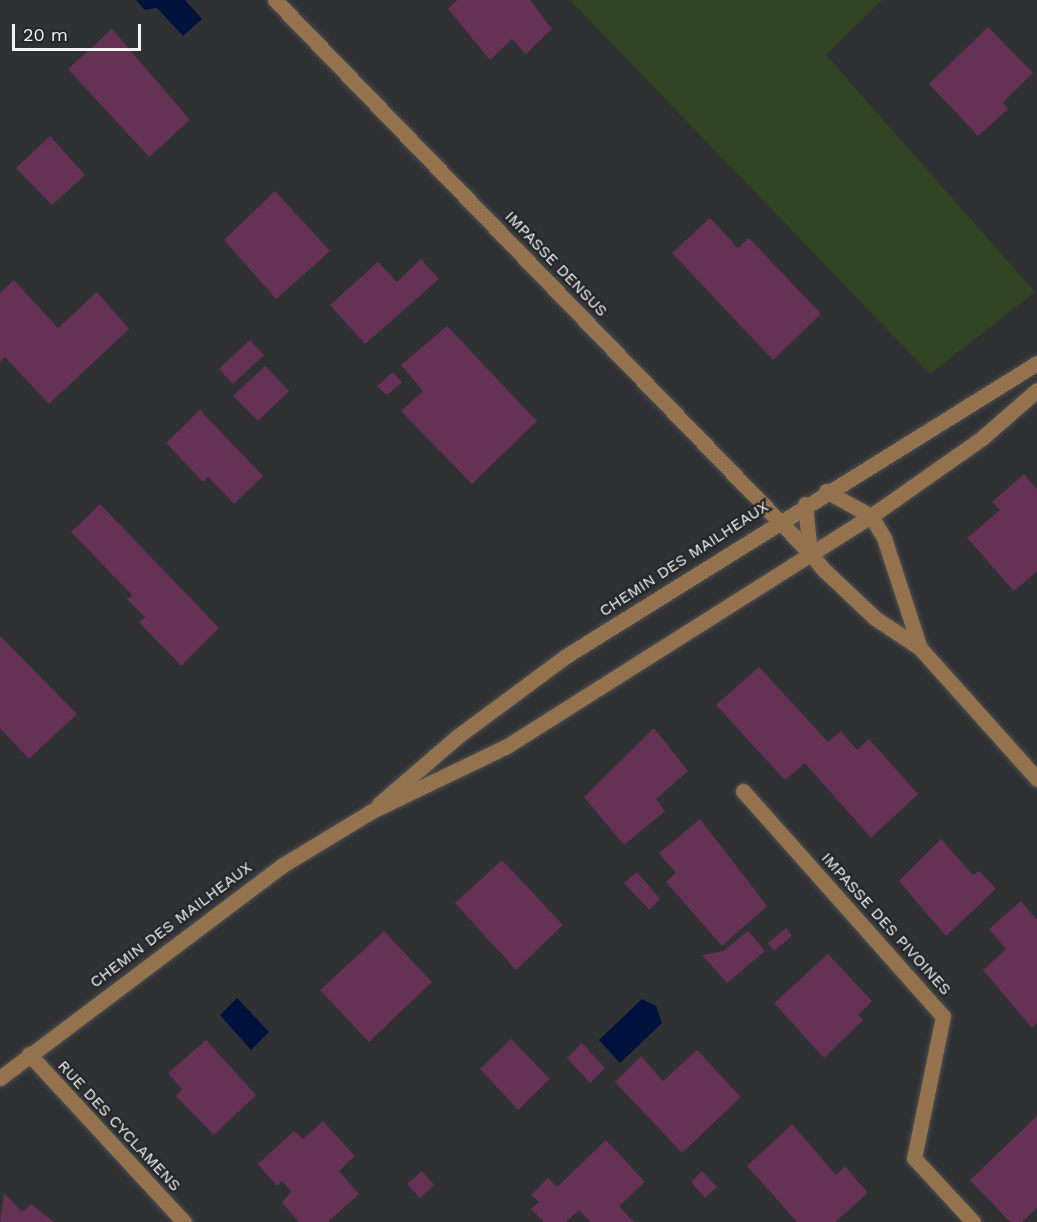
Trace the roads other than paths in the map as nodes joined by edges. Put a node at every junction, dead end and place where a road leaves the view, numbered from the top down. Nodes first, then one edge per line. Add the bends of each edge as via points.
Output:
1 (275, 0) edge
2 (1037, 363) edge
3 (1037, 390) edge
4 (826, 491) junction
5 (805, 504) junction
6 (871, 516) junction
7 (778, 519) junction
8 (810, 553) junction
9 (920, 648) junction
10 (1037, 778) edge
11 (743, 791) dead end
12 (370, 812) junction
13 (29, 1054) junction
14 (0, 1078) edge
15 (184, 1222) edge
16 (973, 1222) edge

1 - 7 street, IMPASSE DENSUS
2 - 4 street, CHEMIN DES MAILHEAUX
3 - 6 street, CHEMIN DES MAILHEAUX via 982,438
4 - 5 street, CHEMIN DES MAILHEAUX
4 - 6 street
5 - 7 street, CHEMIN DES MAILHEAUX
5 - 8 street
6 - 8 street, CHEMIN DES MAILHEAUX
6 - 9 street via 884,538
7 - 8 street, IMPASSE DENSUS
7 - 12 street, CHEMIN DES MAILHEAUX via 566,656 422,764
8 - 9 street, IMPASSE DENSUS via 874,618
8 - 12 street, CHEMIN DES MAILHEAUX via 507,746
9 - 10 street
11 - 16 street, IMPASSE DES PIVOINES via 944,1016 914,1158
12 - 13 street, CHEMIN DES MAILHEAUX via 244,891
13 - 14 street, CHEMIN DES MAILHEAUX
13 - 15 street, RUE DES CYCLAMENS

